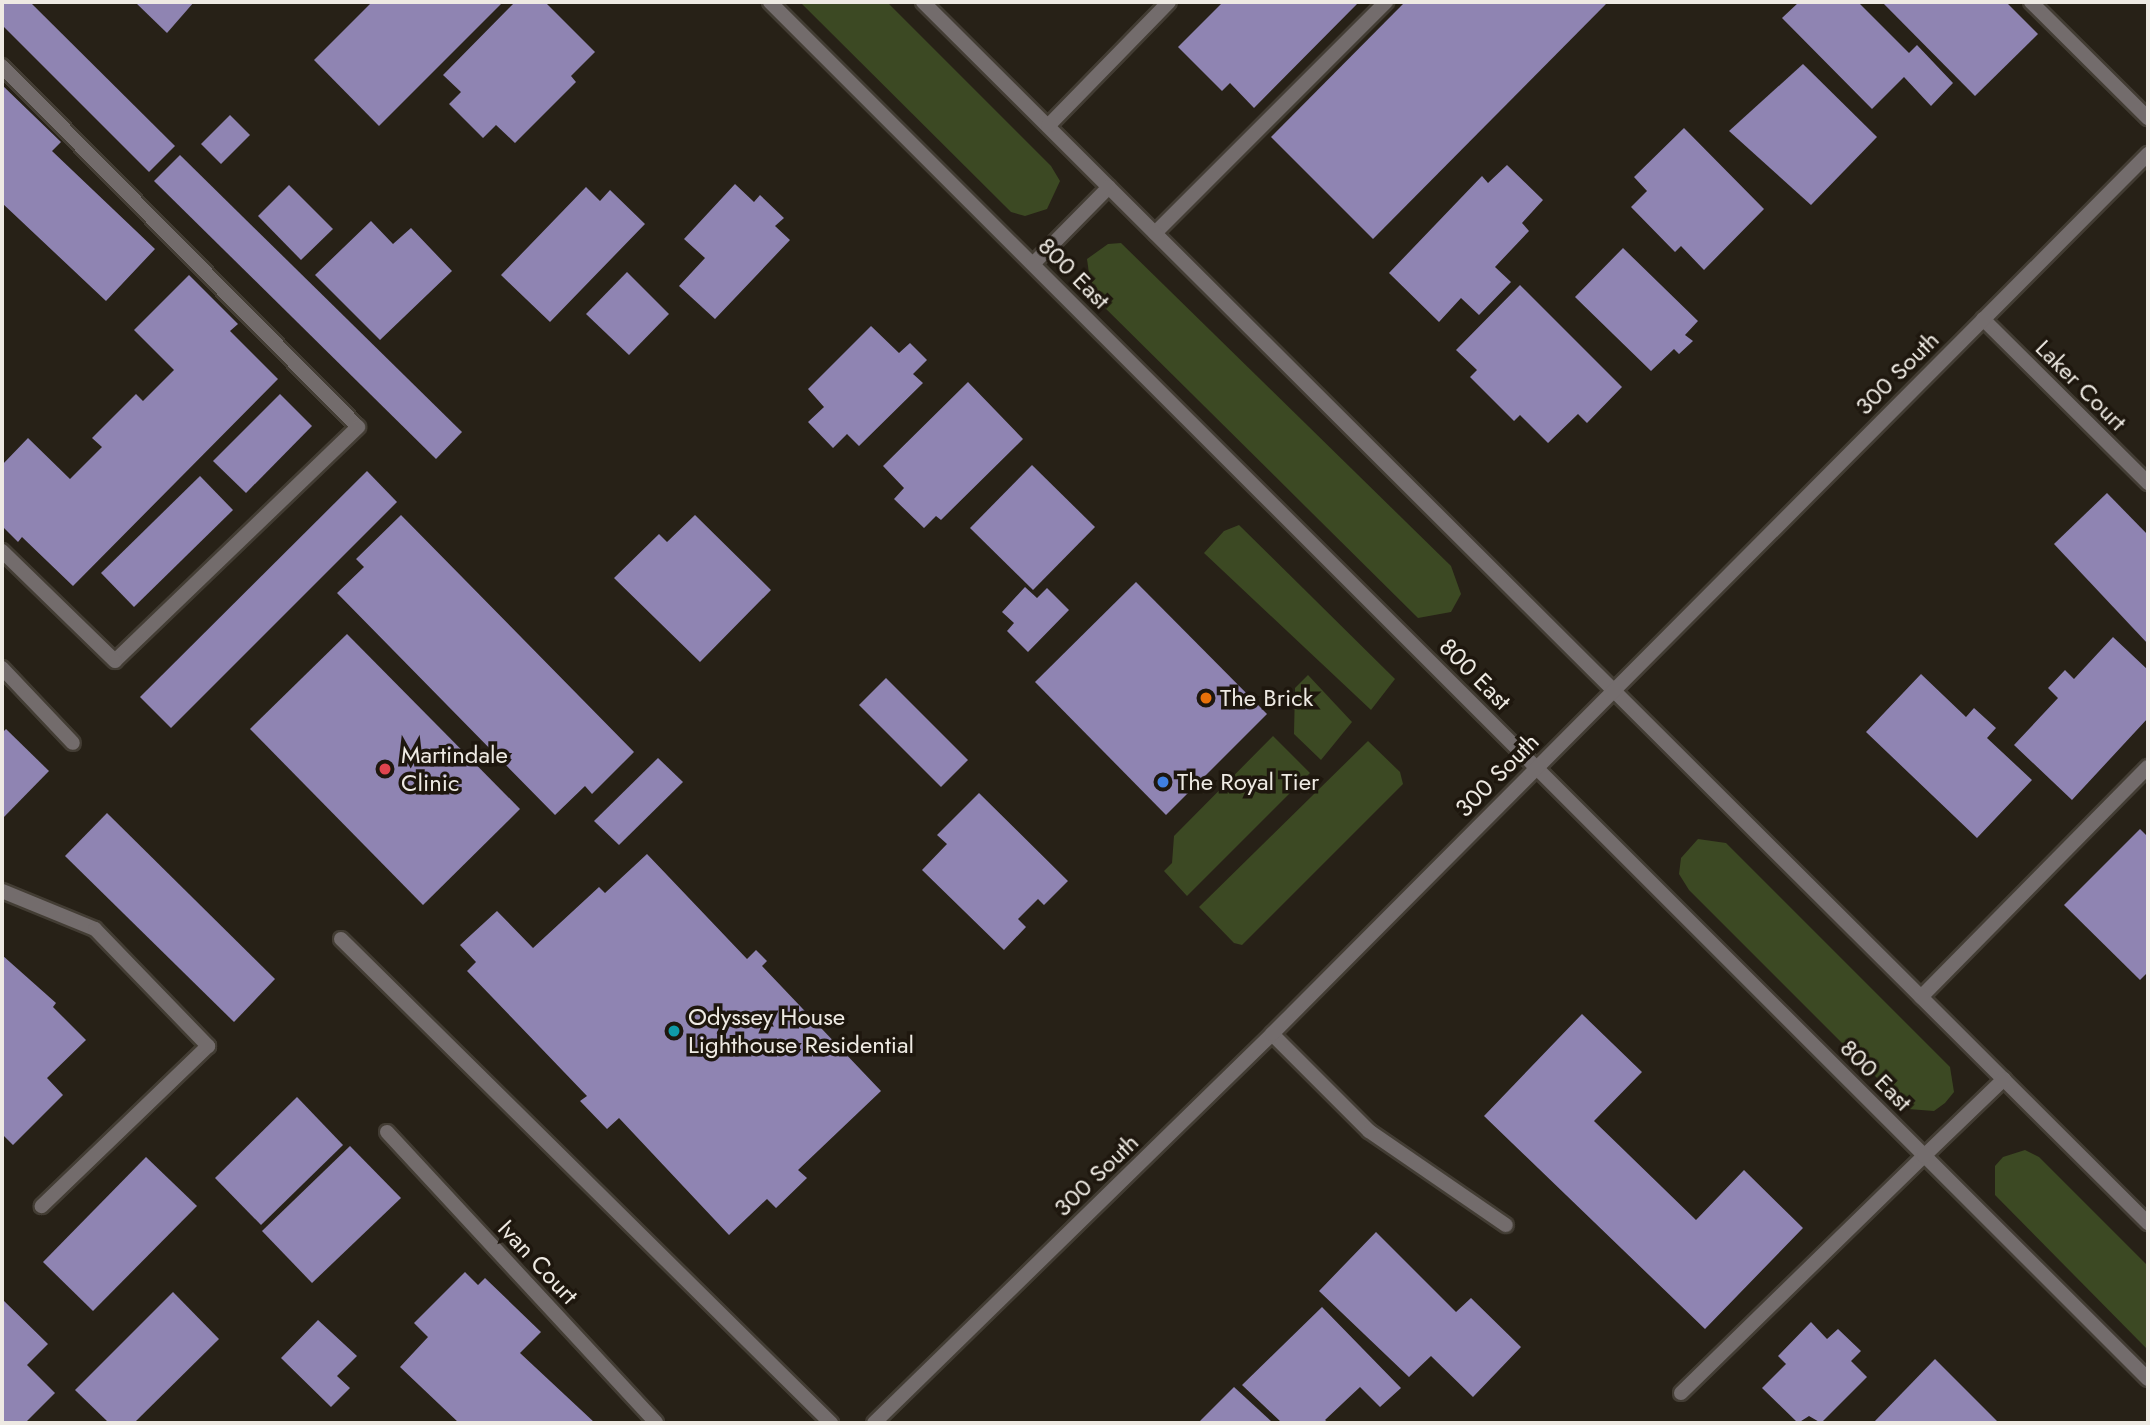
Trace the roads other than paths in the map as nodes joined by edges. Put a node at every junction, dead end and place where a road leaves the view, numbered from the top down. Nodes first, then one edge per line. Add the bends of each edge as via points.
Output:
1 (770, 2) edge
2 (923, 2) edge
3 (1169, 2) edge
4 (1386, 2) edge
5 (2031, 2) edge
6 (2, 66) edge
7 (2148, 118) edge
8 (1048, 126) junction
9 (2148, 154) edge
10 (1109, 187) junction
11 (1155, 233) junction
12 (1033, 264) junction
13 (1983, 319) junction
14 (2148, 483) edge
15 (2, 551) edge
16 (2, 668) edge
17 (1614, 690) junction
18 (73, 743) dead end
19 (2148, 767) edge
20 (1537, 768) junction
21 (2, 891) edge
22 (341, 939) dead end
23 (1921, 997) junction
24 (1272, 1034) junction
25 (2004, 1079) junction
26 (387, 1132) dead end
27 (1924, 1156) junction
28 (42, 1206) dead end
29 (2148, 1223) edge
30 (1506, 1225) dead end
31 (2148, 1379) edge
32 (1681, 1393) dead end
33 (656, 1423) edge
34 (831, 1423) edge
35 (874, 1423) edge

1 - 12 street, 800 East
2 - 8 street
3 - 8 street
4 - 11 street
5 - 7 street
6 - 15 street via 358,427 115,661
8 - 10 street
9 - 13 street, 300 South
10 - 11 street
10 - 12 street
11 - 17 street
12 - 20 street, 800 East
13 - 14 street, Laker Court
13 - 17 street, 300 South
16 - 18 street
17 - 20 street, 300 South
17 - 23 street
19 - 23 street
20 - 24 street, 300 South
20 - 27 street, 800 East
21 - 28 street via 95,929 208,1046
22 - 34 street
23 - 25 street
24 - 30 street via 1369,1131
24 - 35 street, 300 South
25 - 27 street
25 - 29 street
26 - 33 street, Ivan Court
27 - 31 street, 800 East
27 - 32 street

